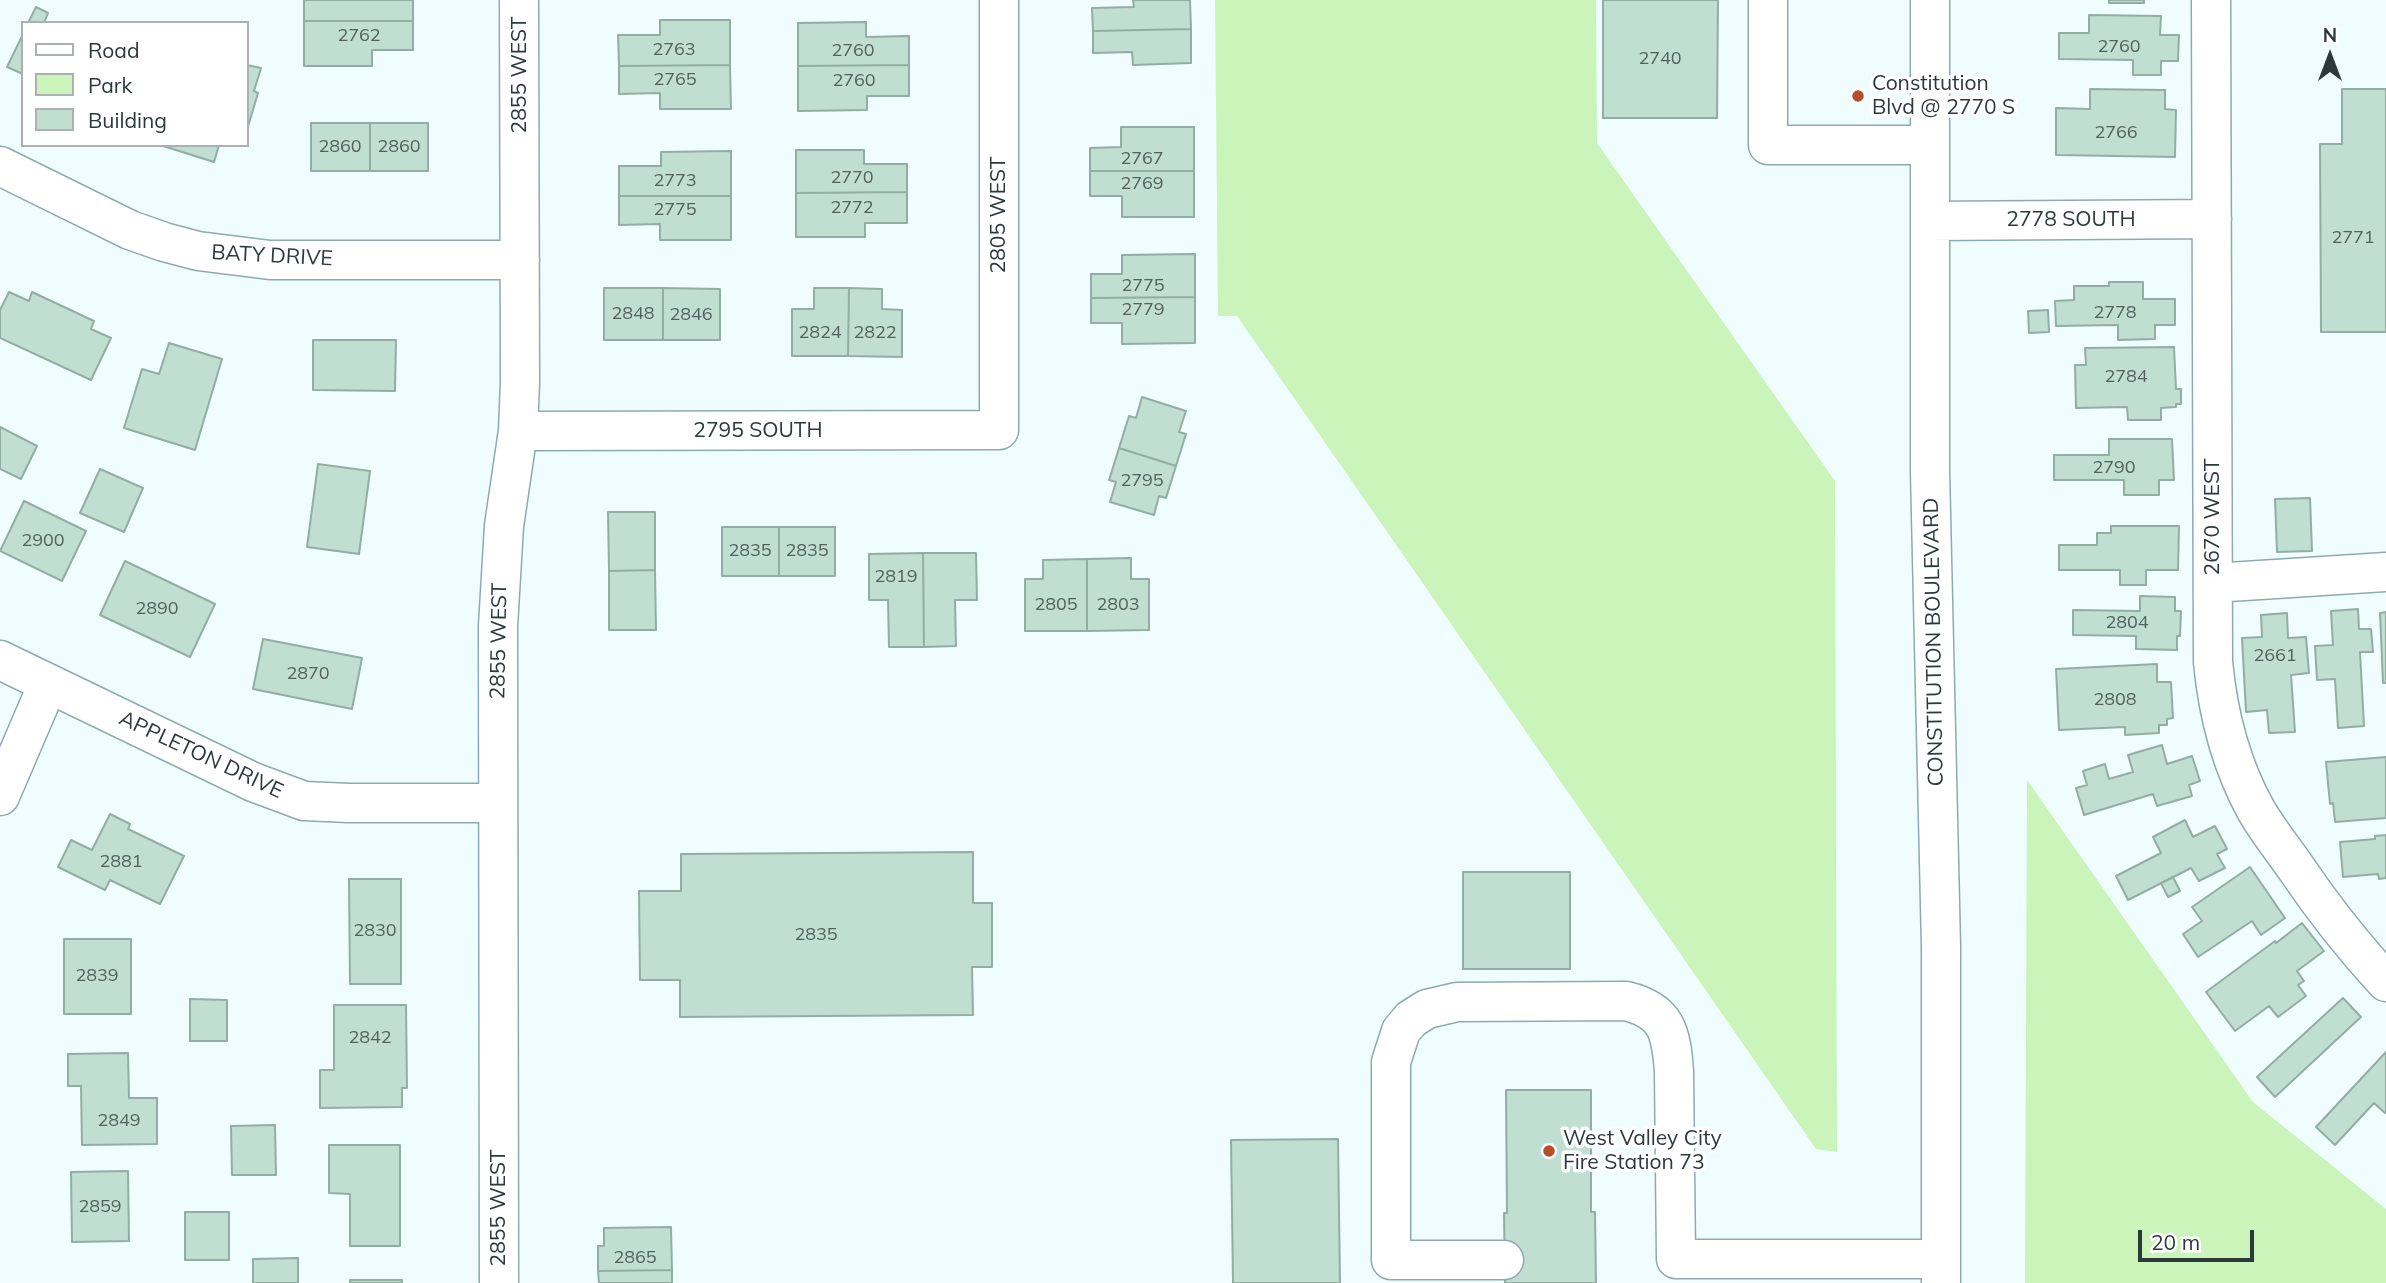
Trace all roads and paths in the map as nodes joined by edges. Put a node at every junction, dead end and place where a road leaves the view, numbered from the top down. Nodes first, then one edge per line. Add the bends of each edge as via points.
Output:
1 (520, 0) edge
2 (999, 0) edge
3 (1768, 0) edge
4 (1930, 0) edge
5 (2211, 0) edge
6 (1930, 145) junction
7 (0, 166) edge
8 (2212, 219) junction
9 (1930, 221) junction
10 (520, 260) junction
11 (999, 430) joint
12 (517, 431) junction
13 (2386, 572) edge
14 (2213, 583) junction
15 (0, 660) edge
16 (48, 684) junction
17 (0, 796) edge
18 (498, 803) junction
19 (2386, 982) edge
20 (1504, 1260) dead end
21 (1941, 1271) edge
22 (499, 1283) edge

1 - 10 street, 2855 WEST
2 - 11 street, 2805 WEST
3 - 6 street via 1768,145
4 - 6 street, CONSTITUTION BOULEVARD
5 - 8 street, 2670 WEST
6 - 9 street, CONSTITUTION BOULEVARD
7 - 10 street, BATY DRIVE via 130,230 198,251 270,260
8 - 9 street, 2778 SOUTH
8 - 14 street, 2670 WEST
9 - 21 street, CONSTITUTION BOULEVARD
10 - 12 street, 2855 WEST
11 - 12 street, 2795 SOUTH
12 - 18 street, 2855 WEST via 500,578
13 - 14 street
14 - 19 street, 2670 WEST via 2216,692 2243,784 2315,895
15 - 16 street, APPLETON DRIVE
16 - 17 street
16 - 18 street, APPLETON DRIVE via 253,782 304,801
18 - 22 street, 2855 WEST
20 - 21 street via 1391,1260 1391,1062 1401,1031 1411,1019 1442,1004 1626,1001 1641,1004 1663,1020 1674,1071 1676,1259

